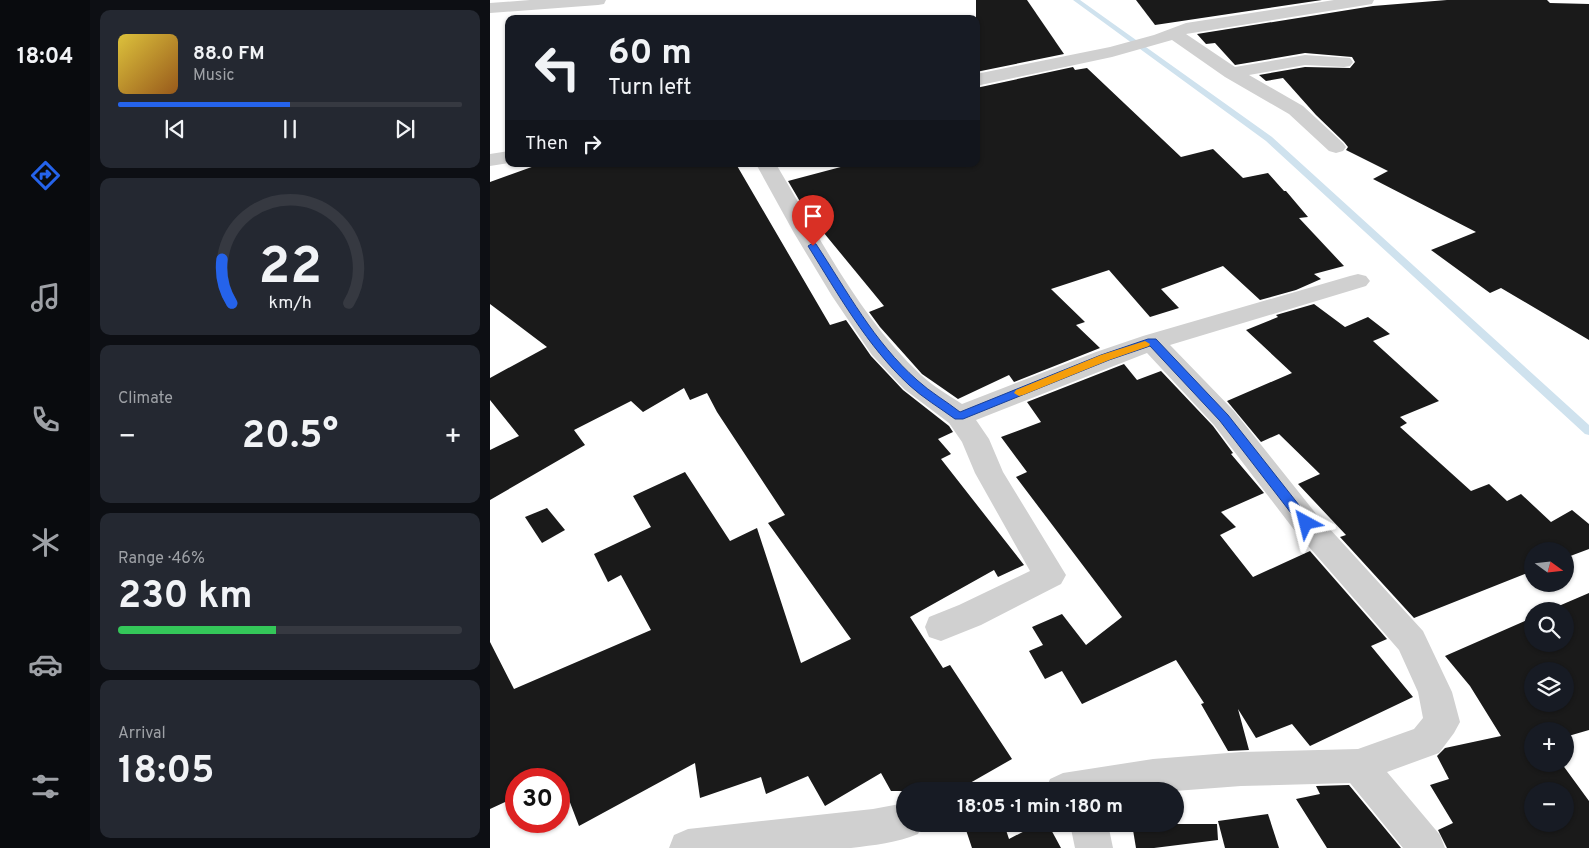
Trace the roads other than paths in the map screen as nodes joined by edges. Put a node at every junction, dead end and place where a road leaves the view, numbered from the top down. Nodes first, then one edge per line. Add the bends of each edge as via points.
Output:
1 (598, 0) edge
2 (1366, 0) edge
3 (1297, 5) edge
4 (490, 8) edge
5 (1167, 36) junction
6 (1344, 62) dead end
7 (1232, 73) junction
8 (980, 79) edge
9 (1336, 147) dead end
10 (505, 158) edge
11 (490, 160) edge
12 (768, 167) edge
13 (1358, 281) dead end
14 (1152, 342) junction
15 (959, 416) junction
16 (941, 627) dead end
17 (1358, 766) junction
18 (1120, 782) edge
19 (896, 823) edge
20 (1091, 832) edge
21 (688, 848) edge
22 (1094, 848) edge
23 (1426, 848) edge

1 - 4 street
2 - 3 street
3 - 5 street via 1186,28
5 - 7 street
5 - 8 street via 1112,52
6 - 7 street via 1305,60
7 - 9 street via 1296,110
10 - 11 street
12 - 15 street via 804,233 881,349 913,383
13 - 14 street
14 - 15 street
14 - 17 street via 1224,418 1306,523 1412,641 1435,692 1442,722 1426,740
15 - 16 street via 1050,575
17 - 18 street via 1241,769
17 - 23 street
19 - 21 street
20 - 22 street

